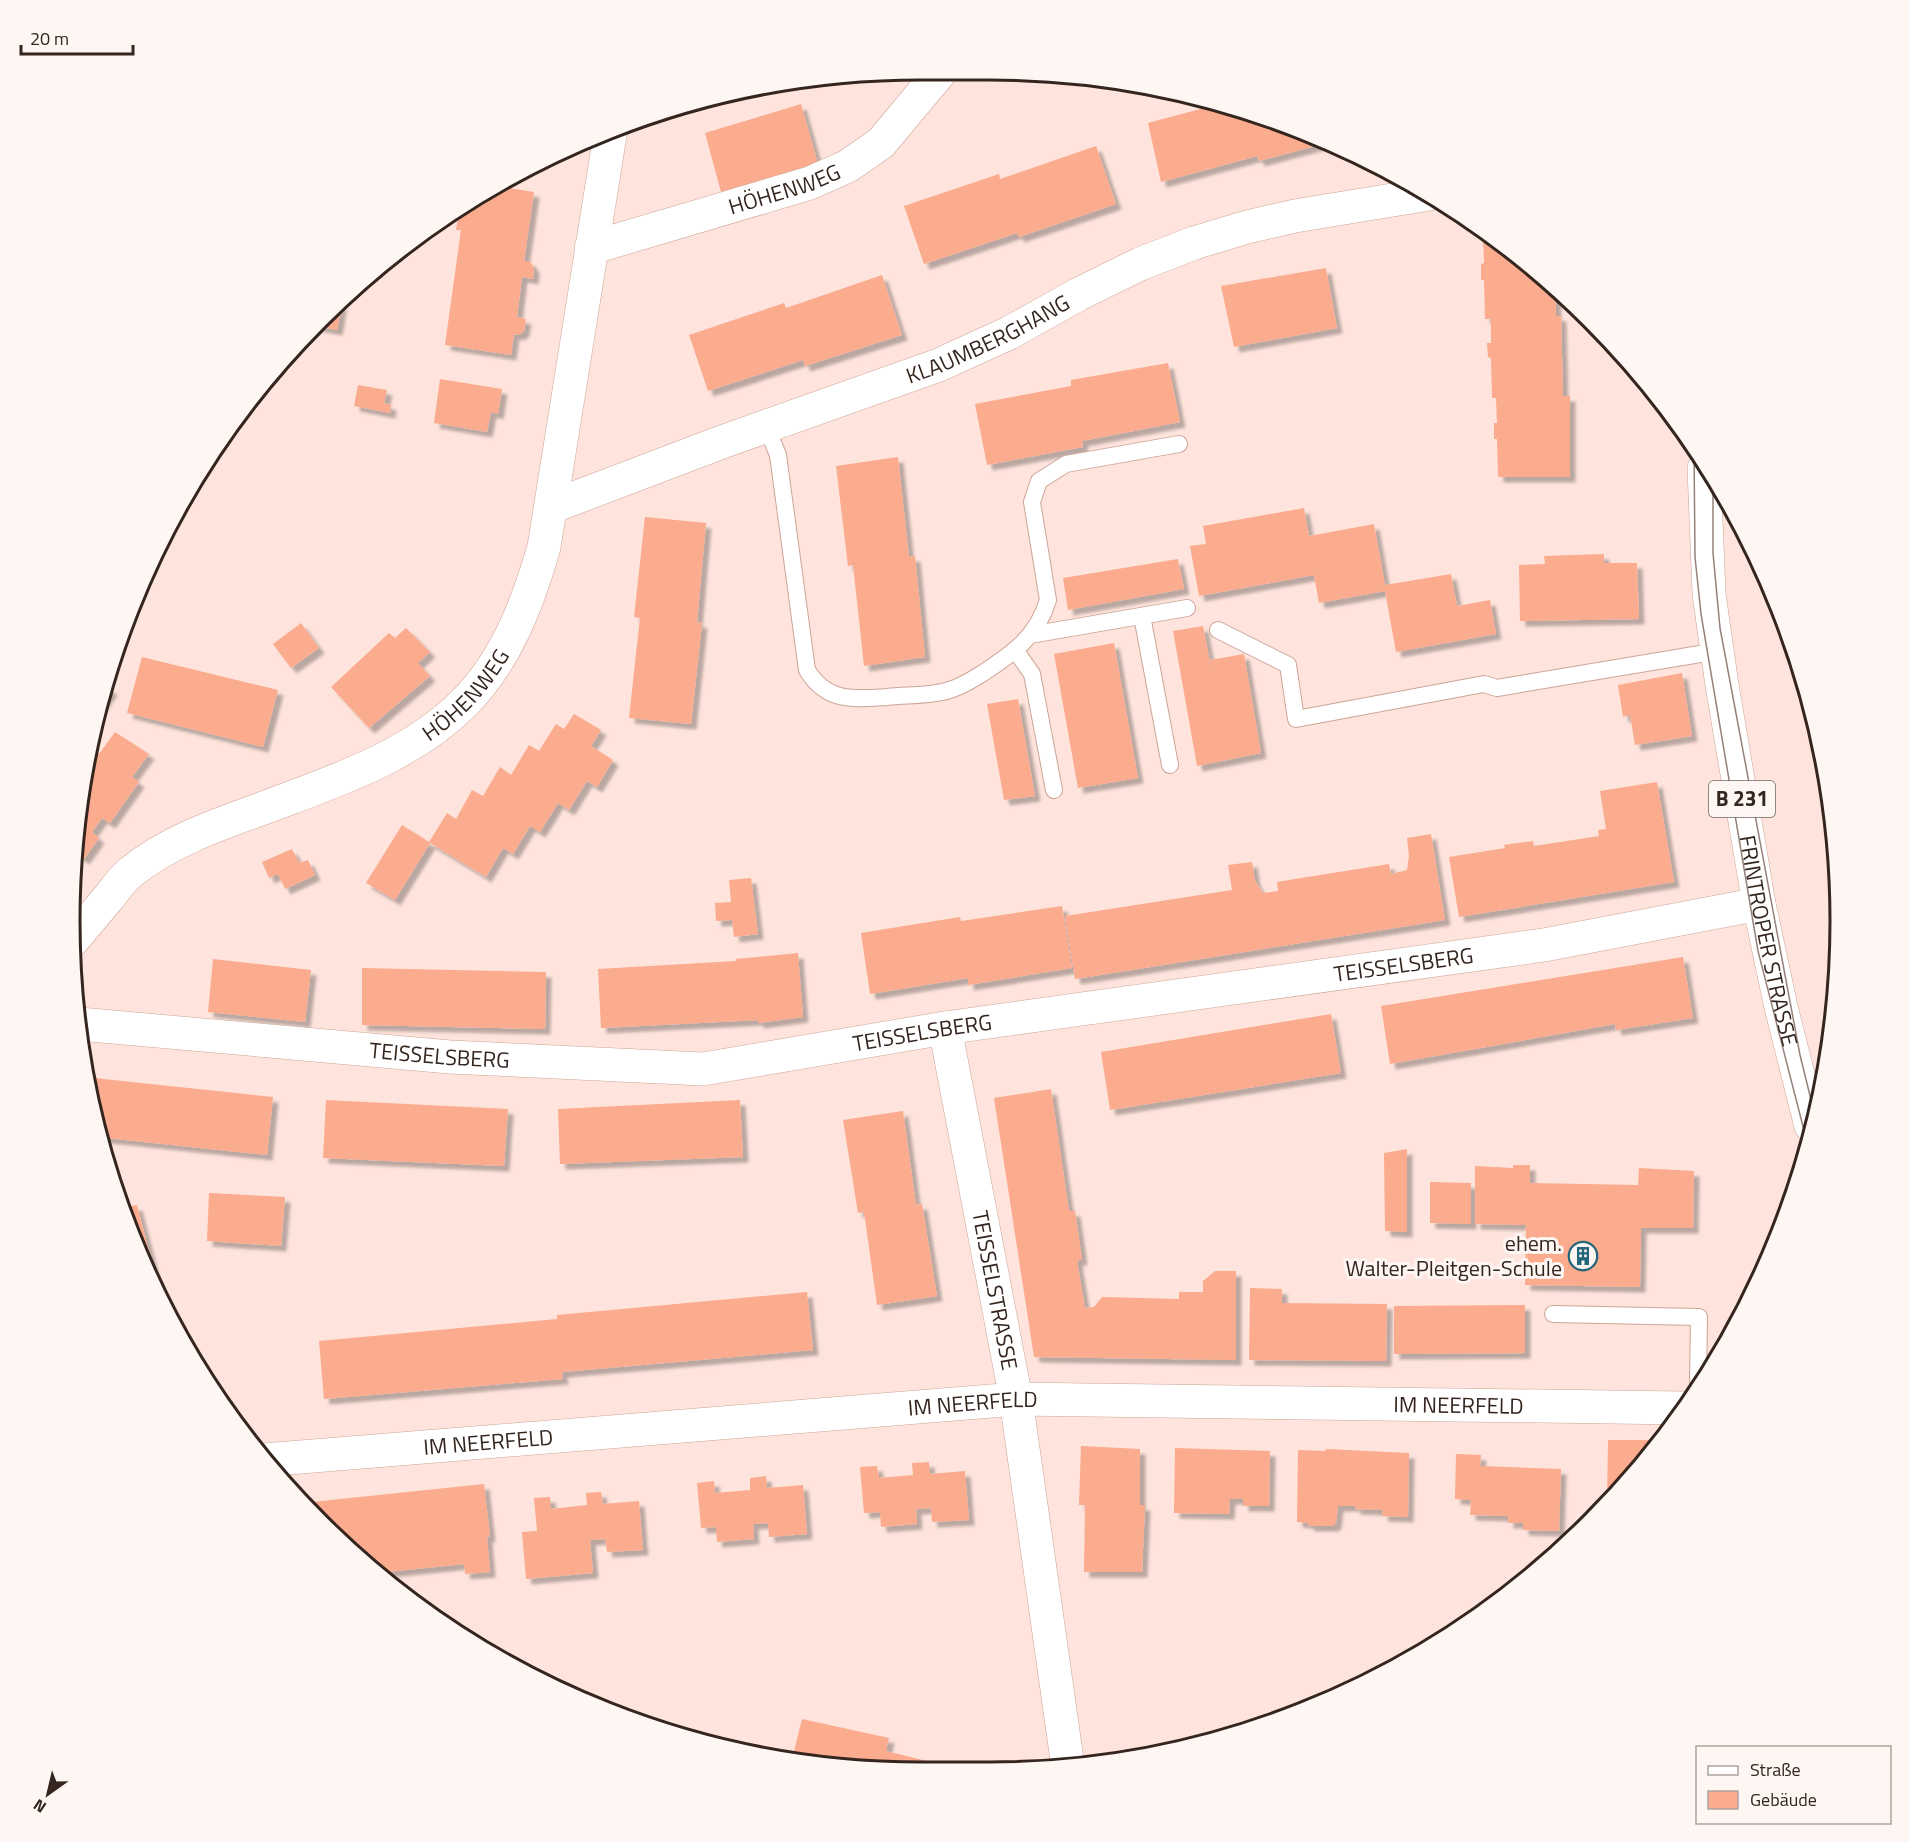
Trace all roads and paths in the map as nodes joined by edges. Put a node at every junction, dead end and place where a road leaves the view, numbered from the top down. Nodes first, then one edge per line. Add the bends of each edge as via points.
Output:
1 (934, 80) edge
2 (609, 140) edge
3 (1416, 196) edge
4 (591, 248) junction
5 (766, 426) junction
6 (1179, 444) dead end
7 (1704, 480) edge
8 (551, 507) junction
9 (1187, 608) dead end
10 (1142, 616) junction
11 (1218, 630) dead end
12 (1030, 635) junction
13 (1016, 651) junction
14 (1718, 651) junction
15 (1170, 765) dead end
16 (1054, 790) dead end
17 (1759, 904) junction
18 (80, 931) edge
19 (86, 1025) edge
20 (945, 1028) junction
21 (1807, 1111) edge
22 (1554, 1314) dead end
23 (1698, 1372) edge
24 (1016, 1399) junction
25 (1674, 1408) edge
26 (274, 1459) edge
27 (1067, 1758) edge

1 - 4 street, HÖHENWEG via 881,143 848,166 810,183
2 - 4 street, HÖHENWEG
3 - 5 street, KLAUMBERGHANG via 1294,216 1194,243 1140,264 1009,333 939,364
4 - 8 street, HÖHENWEG
5 - 8 street, KLAUMBERGHANG
5 - 13 lane via 778,455 804,663 817,684 848,699 940,692 966,683
6 - 12 lane via 1066,464 1039,481 1032,502 1048,600 1044,615
7 - 14 street, FRINTROPER STRASSE / B 231 via 1709,594
8 - 18 street, HÖHENWEG via 544,547 521,615 486,677 465,702 438,726 393,754 162,851 129,873
9 - 10 lane
10 - 12 lane
10 - 15 lane
11 - 14 lane via 1288,665 1296,719 1484,684 1497,688
12 - 13 lane
13 - 16 lane via 1032,674
14 - 17 street, FRINTROPER STRASSE / B 231
17 - 20 street, TEISSELSBERG via 1544,945
17 - 21 street, FRINTROPER STRASSE / B 231
19 - 20 street, TEISSELSBERG via 450,1057 703,1069
20 - 24 street, TEISSELSTRASSE
22 - 23 lane via 1699,1317
24 - 25 street, IM NEERFELD
24 - 26 street, IM NEERFELD
24 - 27 street, TEISSELSTRASSE

